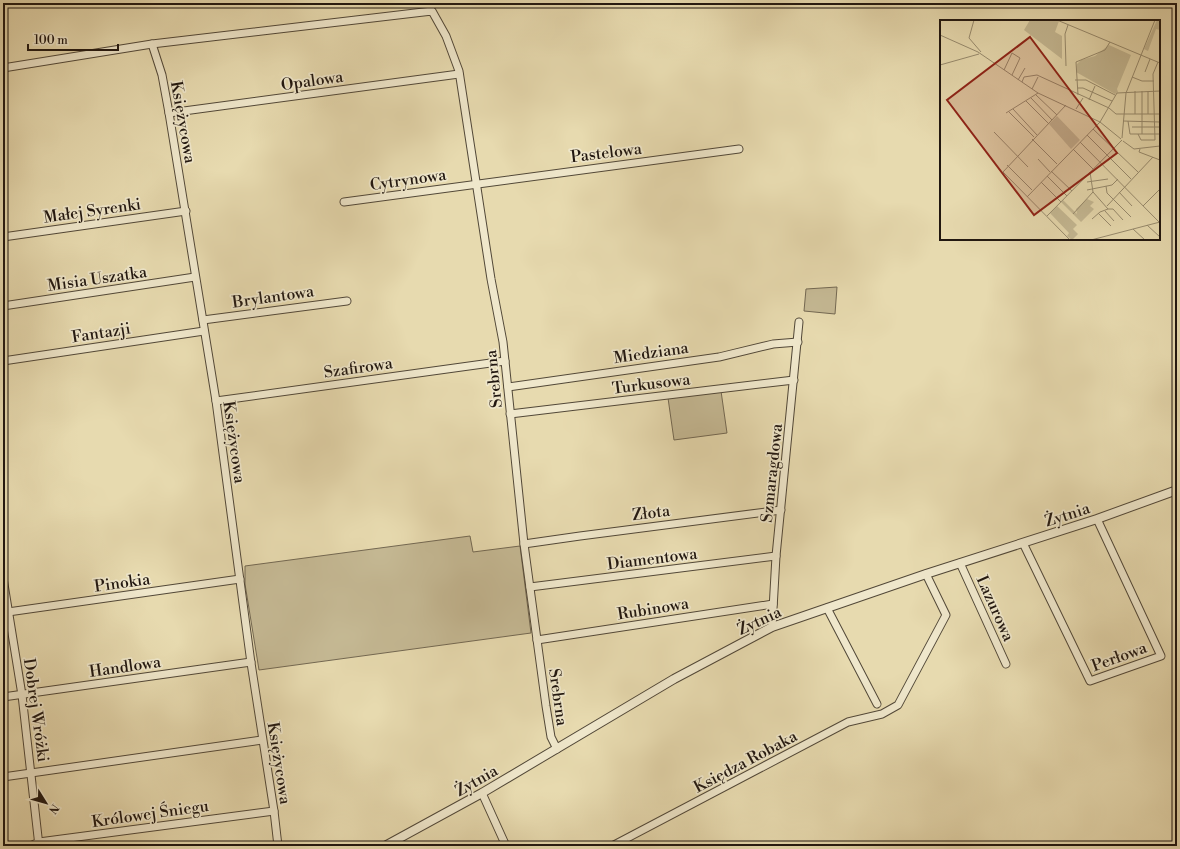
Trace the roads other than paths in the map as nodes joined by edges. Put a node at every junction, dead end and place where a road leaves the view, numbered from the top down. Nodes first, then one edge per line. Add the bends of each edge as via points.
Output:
1 (152, 44) junction
2 (3, 68) edge
3 (459, 74) junction
4 (169, 113) junction
5 (739, 149) dead end
6 (476, 183) junction
7 (344, 202) dead end
8 (186, 211) junction
9 (3, 237) edge
10 (195, 277) junction
11 (347, 301) dead end
12 (3, 306) edge
13 (203, 320) junction
14 (799, 322) dead end
15 (204, 331) junction
16 (798, 342) junction
17 (3, 361) edge
18 (505, 361) junction
19 (794, 380) junction
20 (508, 387) junction
21 (216, 401) junction
22 (510, 414) junction
23 (1177, 490) edge
24 (781, 510) junction
25 (1097, 519) junction
26 (1023, 543) junction
27 (524, 544) junction
28 (776, 556) junction
29 (960, 563) junction
30 (926, 574) junction
31 (3, 578) edge
32 (240, 579) junction
33 (530, 587) junction
34 (773, 604) junction
35 (827, 608) junction
36 (8, 612) junction
37 (772, 627) junction
38 (537, 640) junction
39 (251, 662) junction
40 (1006, 664) dead end
41 (22, 695) junction
42 (3, 697) edge
43 (877, 704) dead end
44 (262, 740) junction
45 (556, 749) junction
46 (31, 774) junction
47 (3, 777) edge
48 (482, 793) junction
49 (274, 811) junction
50 (39, 844) edge
51 (30, 846) edge
52 (278, 846) edge
53 (385, 846) edge
54 (506, 846) edge
55 (612, 846) edge

1 - 2 street
1 - 3 street, Srebrna via 432,11 446,36
1 - 4 street, Księżycowa via 162,75
3 - 4 street, Opalowa
3 - 6 street, Srebrna
4 - 8 street, Księżycowa
5 - 6 street, Pastelowa
6 - 7 street, Cytrynowa
6 - 18 street, Srebrna
8 - 9 street, Małej Syrenki
8 - 10 street, Księżycowa
10 - 12 street, Misia Uszatka
10 - 13 street, Księżycowa
11 - 13 street, Brylantowa
13 - 15 street, Księżycowa
14 - 16 street, Szmaragdowa
15 - 17 street, Fantazji
15 - 21 street, Księżycowa
16 - 19 street, Szmaragdowa
16 - 20 street, Miedziana via 773,344 719,357
18 - 20 street, Srebrna
18 - 21 street, Szafirowa
19 - 22 street, Turkusowa
19 - 24 street, Szmaragdowa
20 - 22 street, Srebrna
21 - 32 street, Księżycowa
22 - 27 street, Srebrna
23 - 25 street, Żytnia
24 - 27 street, Złota
24 - 28 street, Szmaragdowa
25 - 26 street, Żytnia
25 - 26 street, Perłowa via 1161,656 1090,682
26 - 29 street, Żytnia
27 - 33 street, Srebrna
28 - 33 street, Diamentowa
28 - 34 street, Szmaragdowa
29 - 30 street, Żytnia
29 - 40 street, Lazurowa
30 - 35 street, Żytnia
30 - 55 street, Księdza Robaka via 946,615 898,704 882,714 848,722
31 - 36 street, Dobrej Wróżki
32 - 36 street, Pinokia
32 - 39 street, Księżycowa
33 - 38 street, Srebrna
34 - 37 street, Szmaragdowa
34 - 38 street, Rubinowa
35 - 37 street, Żytnia
35 - 43 street
36 - 41 street, Dobrej Wróżki
37 - 45 street, Żytnia via 674,679
38 - 45 street, Srebrna via 551,737
39 - 41 street, Handlowa
39 - 44 street, Księżycowa
41 - 42 street, Handlowa
41 - 46 street, Dobrej Wróżki
44 - 46 street
44 - 49 street, Księżycowa
45 - 48 street, Żytnia
46 - 47 street
46 - 50 street, Dobrej Wróżki
48 - 53 street, Żytnia
48 - 54 street
49 - 50 street, Królowej Śniegu
49 - 52 street, Księżycowa
50 - 51 street, Królowej Śniegu

